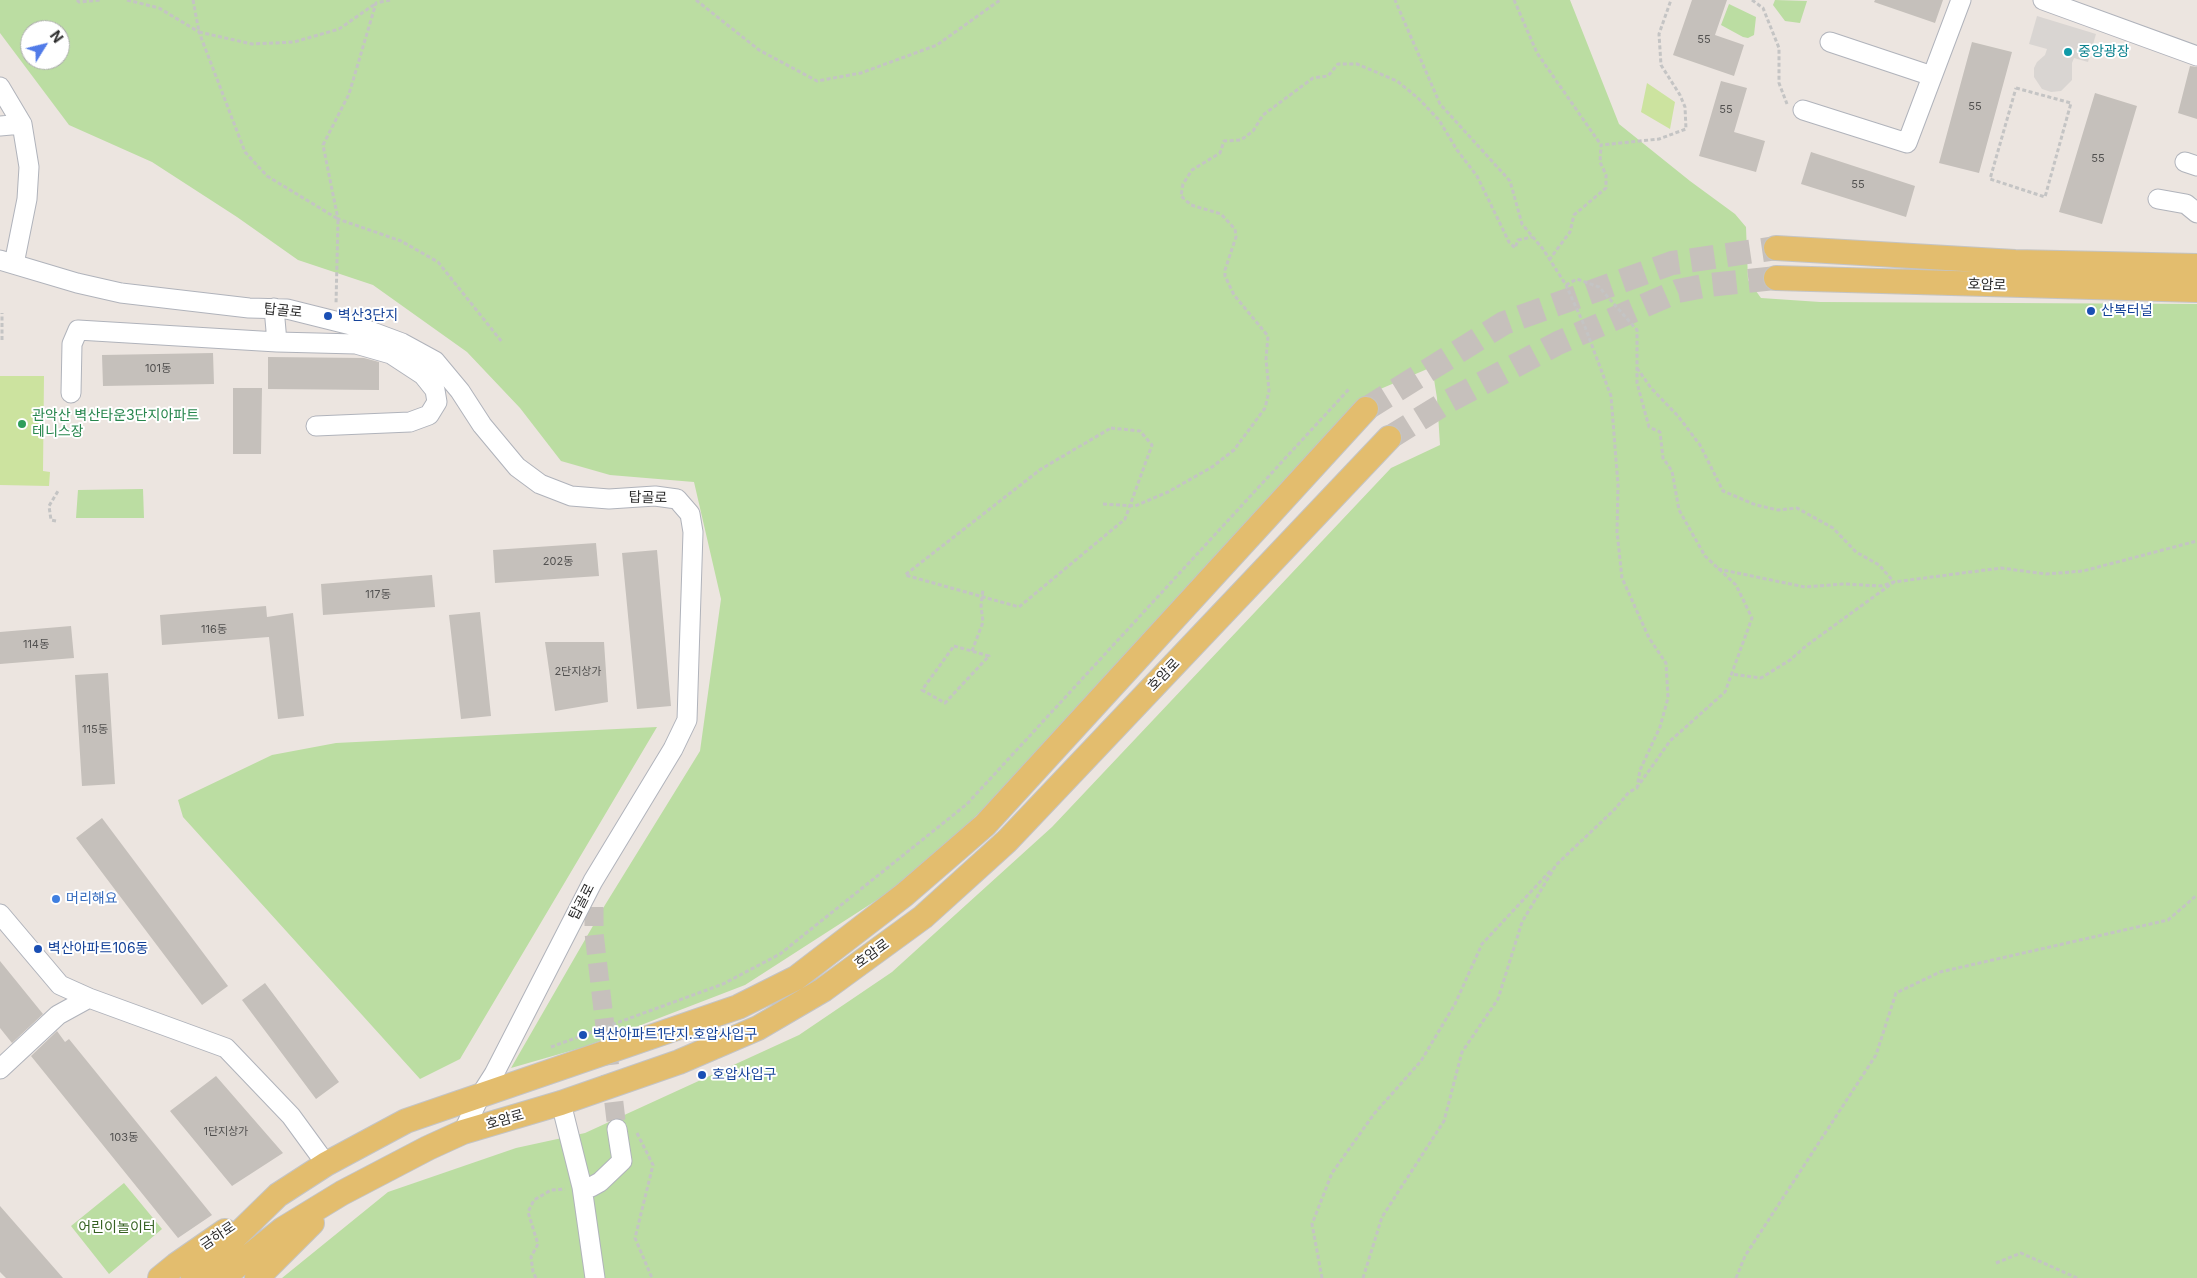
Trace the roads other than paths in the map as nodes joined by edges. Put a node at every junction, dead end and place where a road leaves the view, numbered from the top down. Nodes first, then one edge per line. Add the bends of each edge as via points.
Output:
1 (1961, 0) edge
2 (2043, 0) edge
3 (1830, 42) dead end
4 (2197, 56) edge
5 (1932, 76) junction
6 (0, 87) edge
7 (1803, 110) road end
8 (22, 124) junction
9 (0, 126) edge
10 (2158, 199) dead end
11 (2197, 213) edge
12 (1776, 248) tunnel mouth
13 (7, 262) edge
14 (2197, 266) edge
15 (1776, 278) tunnel mouth
16 (2197, 290) edge
17 (274, 308) junction
18 (276, 342) junction
19 (71, 393) dead end
20 (1366, 409) tunnel mouth
21 (316, 426) dead end
22 (1390, 438) tunnel mouth
23 (593, 881) junction
24 (594, 907) tunnel mouth
25 (0, 914) edge
26 (89, 998) junction
27 (0, 1069) edge
28 (480, 1096) junction
29 (561, 1103) junction
30 (625, 1127) tunnel mouth
31 (463, 1132) junction
32 (326, 1164) junction
33 (582, 1187) junction
34 (342, 1193) junction
35 (278, 1195) junction
36 (160, 1278) edge
37 (194, 1278) edge
38 (222, 1278) edge
39 (257, 1278) edge
40 (595, 1278) edge

1 - 5 street
2 - 4 street
3 - 5 street
5 - 7 street via 1907,143
6 - 8 street
8 - 9 street
8 - 13 street via 29,167 27,199
10 - 11 street via 2186,204
12 - 14 main road via 2014,262
13 - 17 street, 탑골로 via 121,293 248,308
15 - 16 main road, 호암로
17 - 18 street
17 - 23 street, 탑골로 via 287,308 359,327 402,343 435,361 517,467 540,484 570,496 677,499 690,514 694,532 687,720 673,749
18 - 19 street via 78,330 72,344
18 - 21 street via 356,344 391,354 423,375 435,390 437,402 429,415 410,422
20 - 28 main road via 985,825 904,895 796,978 738,1007
22 - 29 main road, 호암로 via 1007,841 923,917 823,990 758,1028 679,1062
23 - 24 street
23 - 28 street, 탑골로
25 - 26 street via 60,985
26 - 27 street via 58,1015
26 - 32 street via 226,1048 291,1116
28 - 31 street, 탑골로
28 - 32 main road via 406,1121
29 - 31 main road, 호암로
29 - 33 street
30 - 33 street via 622,1161 600,1182
31 - 34 main road, 호암로
32 - 35 main road
33 - 40 street
34 - 38 main road, 호암로 via 283,1230
34 - 39 main road
35 - 36 main road, 금하로
35 - 37 main road

